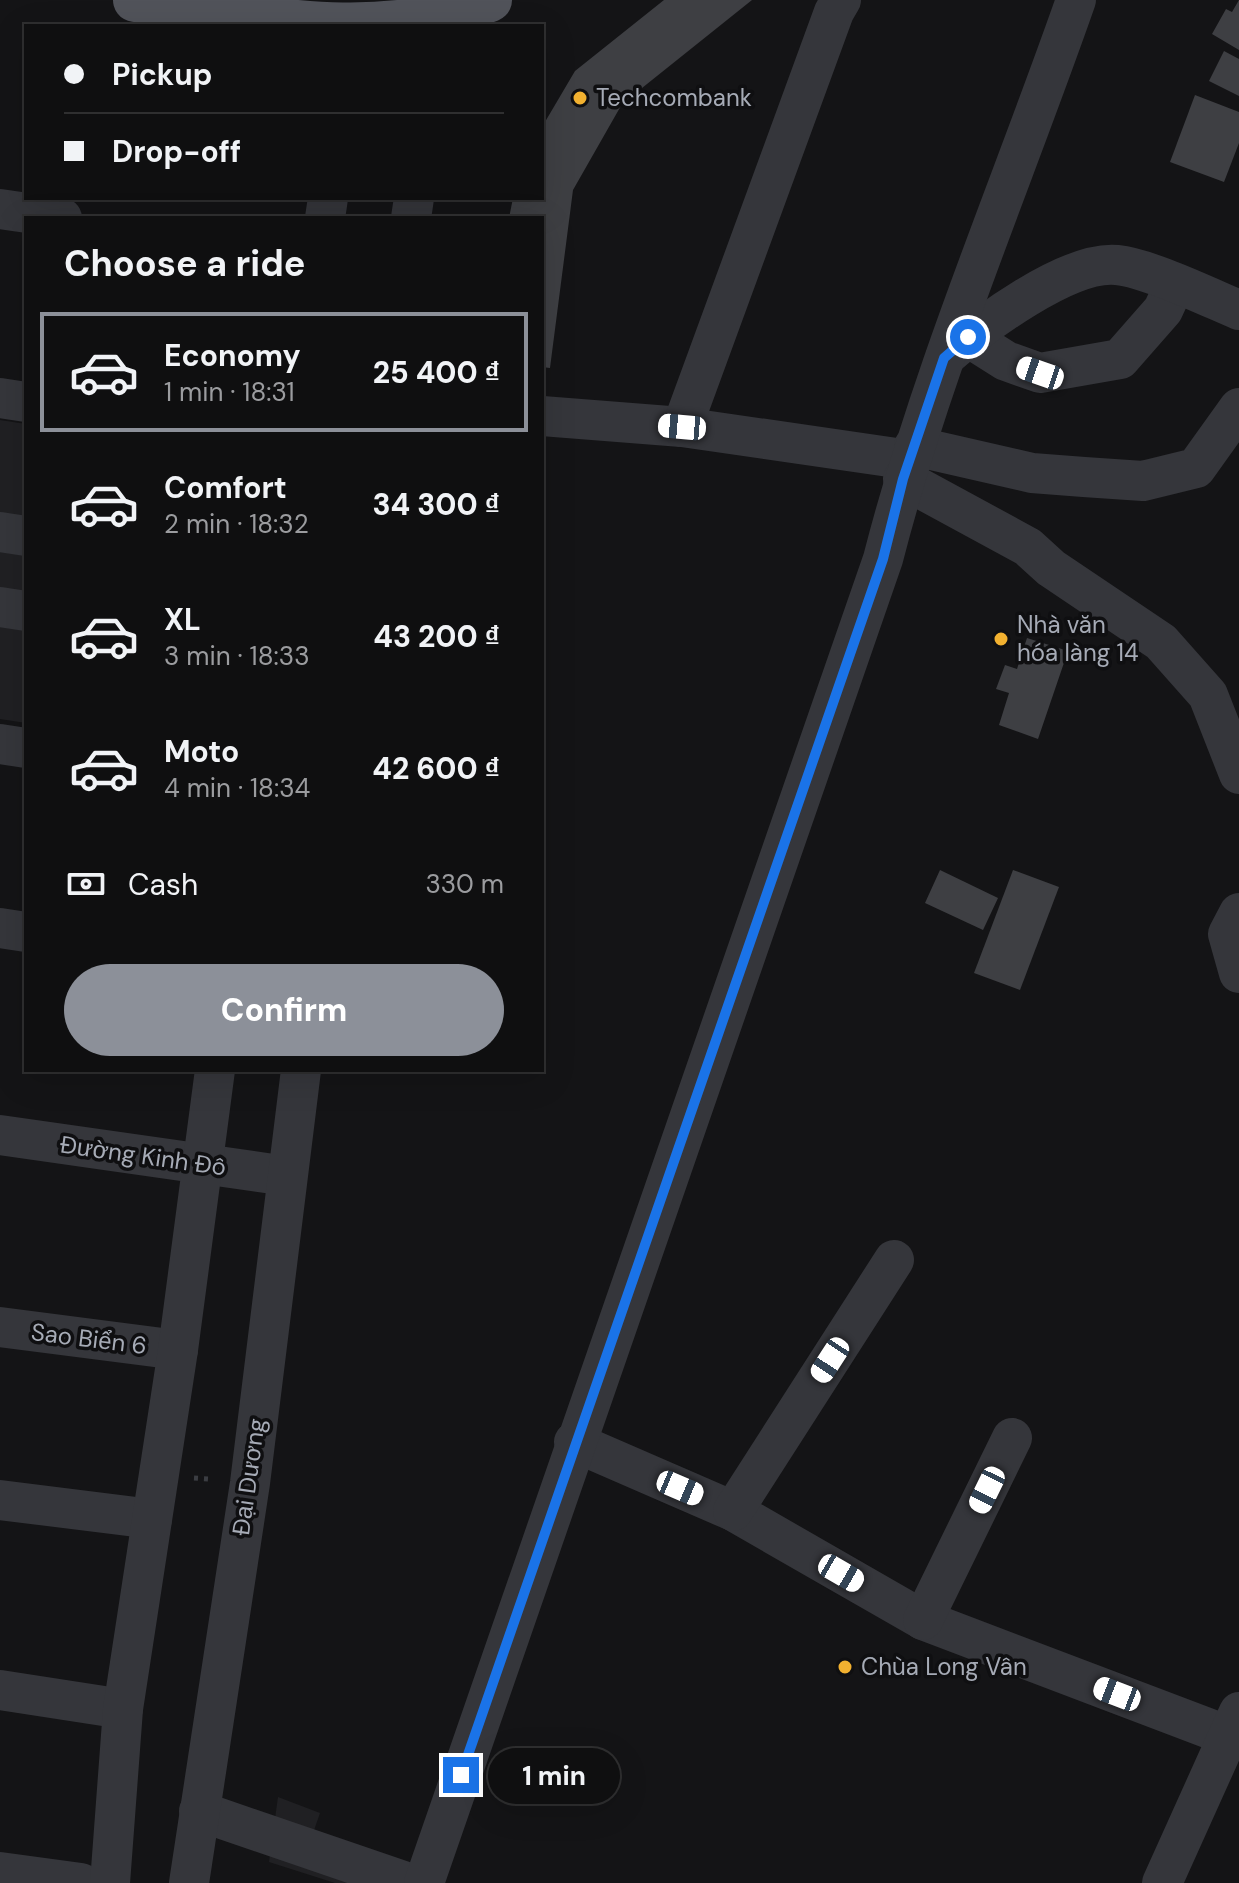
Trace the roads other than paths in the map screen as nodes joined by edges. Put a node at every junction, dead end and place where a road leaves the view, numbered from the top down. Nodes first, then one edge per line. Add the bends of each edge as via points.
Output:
1 (135, 0) edge
2 (490, 0) edge
3 (841, 0) edge
4 (1076, 0) edge
5 (444, 14) edge
6 (335, 24) edge
7 (391, 24) edge
8 (0, 209) edge
9 (48, 216) edge
10 (1175, 284) junction
11 (1239, 310) edge
12 (956, 348) junction
13 (0, 398) edge
14 (24, 402) edge
15 (1239, 408) edge
16 (544, 416) edge
17 (682, 427) junction
18 (909, 462) junction
19 (0, 532) edge
20 (24, 536) edge
21 (0, 607) edge
22 (24, 611) edge
23 (0, 744) edge
24 (24, 748) edge
25 (1239, 774) edge
26 (1239, 913) edge
27 (0, 928) edge
28 (24, 932) edge
29 (1239, 973) edge
30 (215, 1072) edge
31 (301, 1072) edge
32 (0, 1135) edge
33 (201, 1166) junction
34 (287, 1176) junction
35 (894, 1260) dead end
36 (0, 1327) edge
37 (178, 1350) junction
38 (1012, 1438) dead end
39 (574, 1442) junction
40 (0, 1500) edge
41 (733, 1511) junction
42 (152, 1519) junction
43 (923, 1620) junction
44 (0, 1690) edge
45 (123, 1709) junction
46 (1235, 1729) edge
47 (199, 1811) junction
48 (0, 1872) edge
49 (81, 1883) edge
50 (110, 1883) edge
51 (189, 1883) edge
52 (409, 1883) edge
53 (424, 1883) edge
54 (1162, 1883) edge

1 - 6 main road
2 - 5 main road
3 - 17 street
4 - 12 street
5 - 7 main road
8 - 9 street
10 - 11 street
10 - 12 street via 1116,264 1075,273 1034,292
10 - 12 street via 1140,339 1110,362 1040,373
12 - 18 street
13 - 14 street
15 - 18 street via 1196,468 1143,481
16 - 17 street
17 - 18 street
18 - 25 street via 1161,642 1208,695
18 - 39 street via 883,559
19 - 20 street
21 - 22 street
23 - 24 street
26 - 29 street via 1228,934
27 - 28 street
30 - 33 street
31 - 34 street, Đại Dương
32 - 33 street, Đường Kinh Đô
33 - 34 street, Đường Kinh Đô
33 - 37 street
34 - 47 street, Đại Dương via 250,1483
35 - 41 street
36 - 37 street, Sao Biển 6
37 - 42 street
38 - 43 street
39 - 41 street
39 - 53 street
40 - 42 street
41 - 43 street
42 - 45 street
43 - 46 street
44 - 45 street
45 - 50 street
46 - 54 street
47 - 51 street, Đại Dương
47 - 52 street
48 - 49 street

